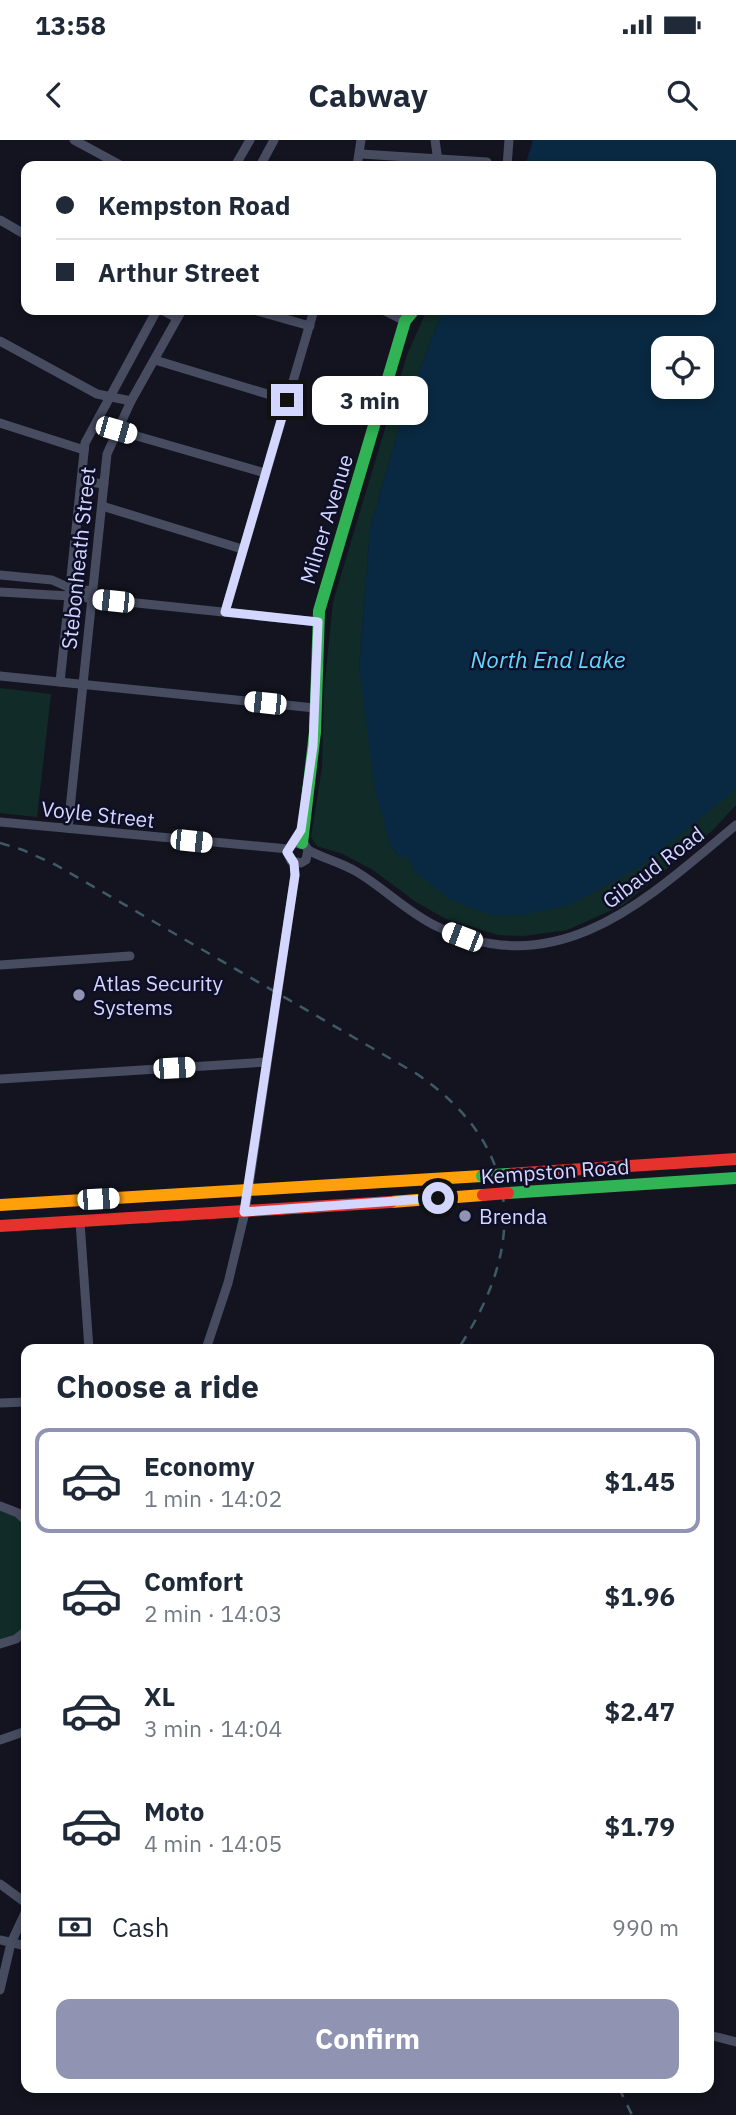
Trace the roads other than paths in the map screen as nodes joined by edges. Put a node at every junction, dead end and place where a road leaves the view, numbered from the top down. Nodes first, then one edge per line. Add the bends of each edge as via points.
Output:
1 (74, 140) edge
2 (250, 140) edge
3 (274, 140) edge
4 (361, 140) edge
5 (435, 140) edge
6 (509, 140) edge
7 (361, 154) junction
8 (113, 161) edge
9 (238, 161) edge
10 (263, 161) edge
11 (359, 161) edge
12 (438, 161) joint
13 (507, 161) edge
14 (0, 220) edge
15 (21, 232) edge
16 (157, 315) edge
17 (179, 315) edge
18 (272, 315) edge
19 (313, 315) edge
20 (393, 315) edge
21 (410, 315) edge
22 (405, 321) junction
23 (310, 326) junction
24 (0, 341) edge
25 (155, 360) junction
26 (108, 397) junction
27 (287, 400) junction
28 (131, 401) junction
29 (0, 423) edge
30 (116, 430) junction
31 (84, 450) junction
32 (265, 473) junction
33 (82, 481) junction
34 (104, 484) junction
35 (102, 506) junction
36 (242, 549) junction
37 (0, 575) edge
38 (70, 592) junction
39 (0, 593) edge
40 (92, 595) junction
41 (225, 612) junction
42 (318, 622) junction
43 (0, 676) edge
44 (60, 682) junction
45 (83, 684) junction
46 (316, 708) junction
47 (0, 822) edge
48 (736, 825) edge
49 (68, 828) junction
50 (298, 850) junction
51 (130, 956) dead end
52 (0, 965) edge
53 (266, 1062) junction
54 (0, 1079) edge
55 (736, 1159) edge
56 (736, 1178) edge
57 (248, 1191) junction
58 (0, 1205) edge
59 (244, 1212) junction
60 (80, 1222) junction
61 (0, 1226) edge
62 (89, 1344) edge
63 (208, 1344) edge
64 (21, 1402) edge
65 (0, 1403) edge
66 (0, 1506) edge
67 (21, 1516) edge
68 (21, 1635) edge
69 (0, 1644) edge
70 (21, 1733) edge
71 (0, 1740) edge
72 (0, 1884) edge
73 (21, 1899) edge
74 (21, 1922) edge
75 (0, 1941) edge
76 (11, 1943) junction
77 (21, 1945) edge
78 (0, 1990) edge
79 (714, 2036) edge
80 (736, 2042) edge

1 - 8 street
2 - 9 street
3 - 10 street
4 - 7 street
5 - 12 street
6 - 13 street
7 - 11 street
7 - 12 street
14 - 15 street
16 - 26 street, Stebonheath Street
17 - 25 street, Stebonheath Street
18 - 23 street
19 - 23 street
20 - 22 street
21 - 22 main road, Milner Avenue
22 - 42 main road, Milner Avenue
23 - 27 street
24 - 26 street
25 - 27 street
25 - 28 street, Stebonheath Street
26 - 28 street
26 - 31 street, Stebonheath Street
27 - 32 street
28 - 30 street, Stebonheath Street
29 - 31 street
30 - 32 street
30 - 34 street, Stebonheath Street via 108,448
31 - 33 street, Stebonheath Street
32 - 36 street
33 - 34 street
33 - 38 street, Stebonheath Street
34 - 35 street, Stebonheath Street
35 - 36 street
35 - 40 street, Stebonheath Street
36 - 41 street
37 - 38 street via 52,580
38 - 39 street
38 - 40 street
38 - 44 street, Stebonheath Street
40 - 41 street
40 - 45 street, Stebonheath Street
41 - 42 street
42 - 46 main road, Milner Avenue
43 - 44 street
44 - 45 street
45 - 46 street
45 - 49 street, Stebonheath Street
46 - 50 main road, Milner Avenue
47 - 49 street, Voyle Street
48 - 50 street, Gibaud Road via 626,913 580,934 532,946 490,944 443,929 415,915 359,873
49 - 50 street, Voyle Street
50 - 53 street, Milner Avenue
51 - 52 street
53 - 54 street
53 - 57 street, Milner Avenue
55 - 57 main road, Kempston Road, bridge
56 - 59 main road, Kempston Road, bridge
57 - 58 main road, Kempston Road
57 - 59 street, Milner Avenue
59 - 60 main road, Kempston Road
59 - 63 street, Milner Avenue
60 - 61 main road, Kempston Road
60 - 62 street
64 - 65 street
66 - 67 street
68 - 69 street
70 - 71 street
72 - 73 street
74 - 76 street
75 - 76 street
76 - 77 street
76 - 78 street
79 - 80 street

